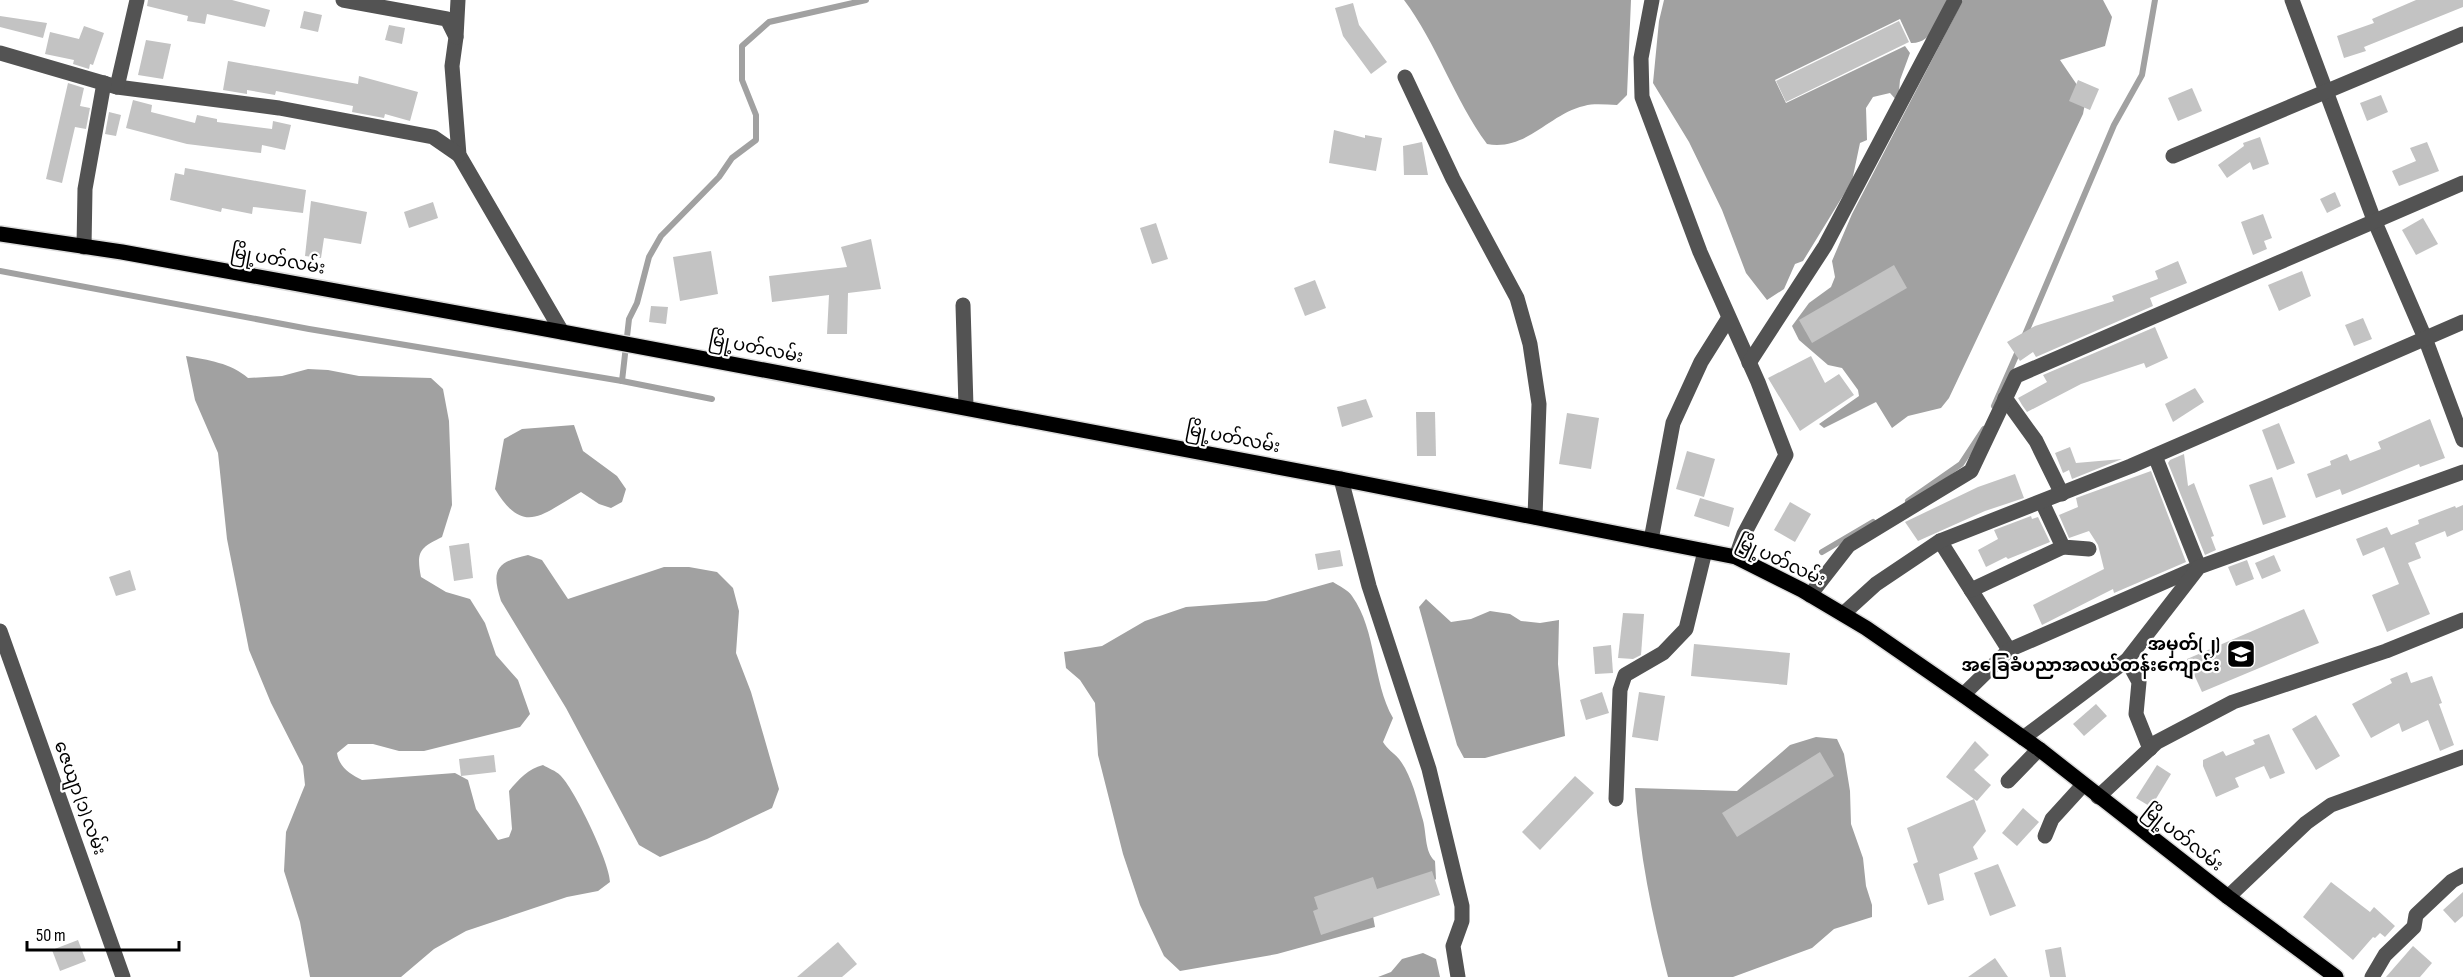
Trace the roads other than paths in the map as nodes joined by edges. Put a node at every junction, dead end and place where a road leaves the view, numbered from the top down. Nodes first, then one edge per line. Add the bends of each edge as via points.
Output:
1 (137, 0) edge
2 (343, 0) edge
3 (458, 0) edge
4 (1652, 0) edge
5 (1954, 0) edge
6 (2292, 0) edge
7 (2463, 34) edge
8 (456, 37) junction
9 (0, 53) edge
10 (1405, 77) dead end
11 (110, 85) junction
12 (2326, 93) junction
13 (459, 155) junction
14 (2173, 156) dead end
15 (2463, 183) edge
16 (2374, 220) junction
17 (0, 234) edge
18 (84, 247) junction
19 (963, 305) dead end
20 (1728, 319) junction
21 (2463, 322) edge
22 (562, 332) junction
23 (2425, 338) junction
24 (1749, 363) junction
25 (2005, 398) junction
26 (966, 407) junction
27 (2463, 440) edge
28 (2154, 456) junction
29 (2463, 472) edge
30 (1341, 479) junction
31 (2062, 494) junction
32 (2042, 502) junction
33 (1535, 517) junction
34 (1651, 540) junction
35 (1940, 541) junction
36 (2063, 547) junction
37 (2089, 549) dead end
38 (1705, 551) junction
39 (1736, 557) junction
40 (2199, 567) junction
41 (1971, 590) junction
42 (1810, 595) junction
43 (1843, 614) junction
44 (2463, 620) edge
45 (0, 632) edge
46 (2009, 650) junction
47 (2127, 660) junction
48 (1963, 695) junction
49 (2023, 738) junction
50 (2039, 749) junction
51 (2150, 749) junction
52 (2463, 757) edge
53 (2008, 781) dead end
54 (2083, 785) junction
55 (2098, 797) junction
56 (1616, 799) dead end
57 (2045, 836) dead end
58 (2463, 875) edge
59 (2228, 897) junction
60 (123, 977) edge
61 (1458, 977) edge
62 (2336, 977) edge
63 (2372, 977) edge

1 - 11 street
2 - 8 street via 447,19
3 - 8 street
4 - 20 street via 1641,58 1642,97
5 - 24 street via 1825,246
6 - 12 street
7 - 12 street
8 - 13 street via 452,66
9 - 11 street
10 - 33 street via 1453,179 1517,298 1530,344 1539,404
11 - 13 street via 279,108 433,137
11 - 18 street via 85,189
12 - 14 street
12 - 16 street
13 - 22 street
15 - 16 street
16 - 23 street
16 - 25 street via 2016,376
17 - 18 main road, မြို့ပတ်လမ်း
18 - 22 main road, မြို့ပတ်လမ်း
19 - 26 street
20 - 24 street
20 - 34 street via 1701,362 1673,423
21 - 23 street
22 - 26 main road, မြို့ပတ်လမ်း
23 - 27 street
23 - 28 street
24 - 39 street via 1786,455
25 - 31 street via 2036,441
25 - 42 street via 1971,471 1848,545
26 - 30 main road, မြို့ပတ်လမ်း
28 - 31 street
28 - 40 street
29 - 40 street
30 - 33 main road, မြို့ပတ်လမ်း
30 - 61 street via 1369,586 1429,769 1462,906 1462,921 1453,946
31 - 32 street
32 - 35 street
32 - 36 street
33 - 34 main road, မြို့ပတ်လမ်း
34 - 38 main road, မြို့ပတ်လမ်း
35 - 41 street
35 - 43 street via 1876,584
36 - 37 street
36 - 41 street
38 - 39 main road, မြို့ပတ်လမ်း
38 - 56 street via 1686,630 1663,653 1625,675 1620,690
39 - 42 main road, မြို့ပတ်လမ်း
40 - 46 street
40 - 47 street
41 - 46 street
42 - 43 main road, မြို့ပတ်လမ်း
43 - 48 main road, မြို့ပတ်လမ်း
44 - 51 street via 2386,651 2232,702
45 - 60 street, ဇေယျာ (၁) လမ်း
46 - 48 street
47 - 49 street
47 - 51 street via 2139,682 2136,714
48 - 49 main road, မြို့ပတ်လမ်း
49 - 50 main road, မြို့ပတ်လမ်း
50 - 53 street
50 - 54 main road, မြို့ပတ်လမ်း
51 - 55 street
52 - 59 street via 2331,805 2306,823
54 - 55 main road, မြို့ပတ်လမ်း
54 - 57 street via 2052,819
55 - 59 main road, မြို့ပတ်လမ်း
58 - 63 street via 2416,915 2414,927 2385,954
59 - 62 main road, မြို့ပတ်လမ်း

